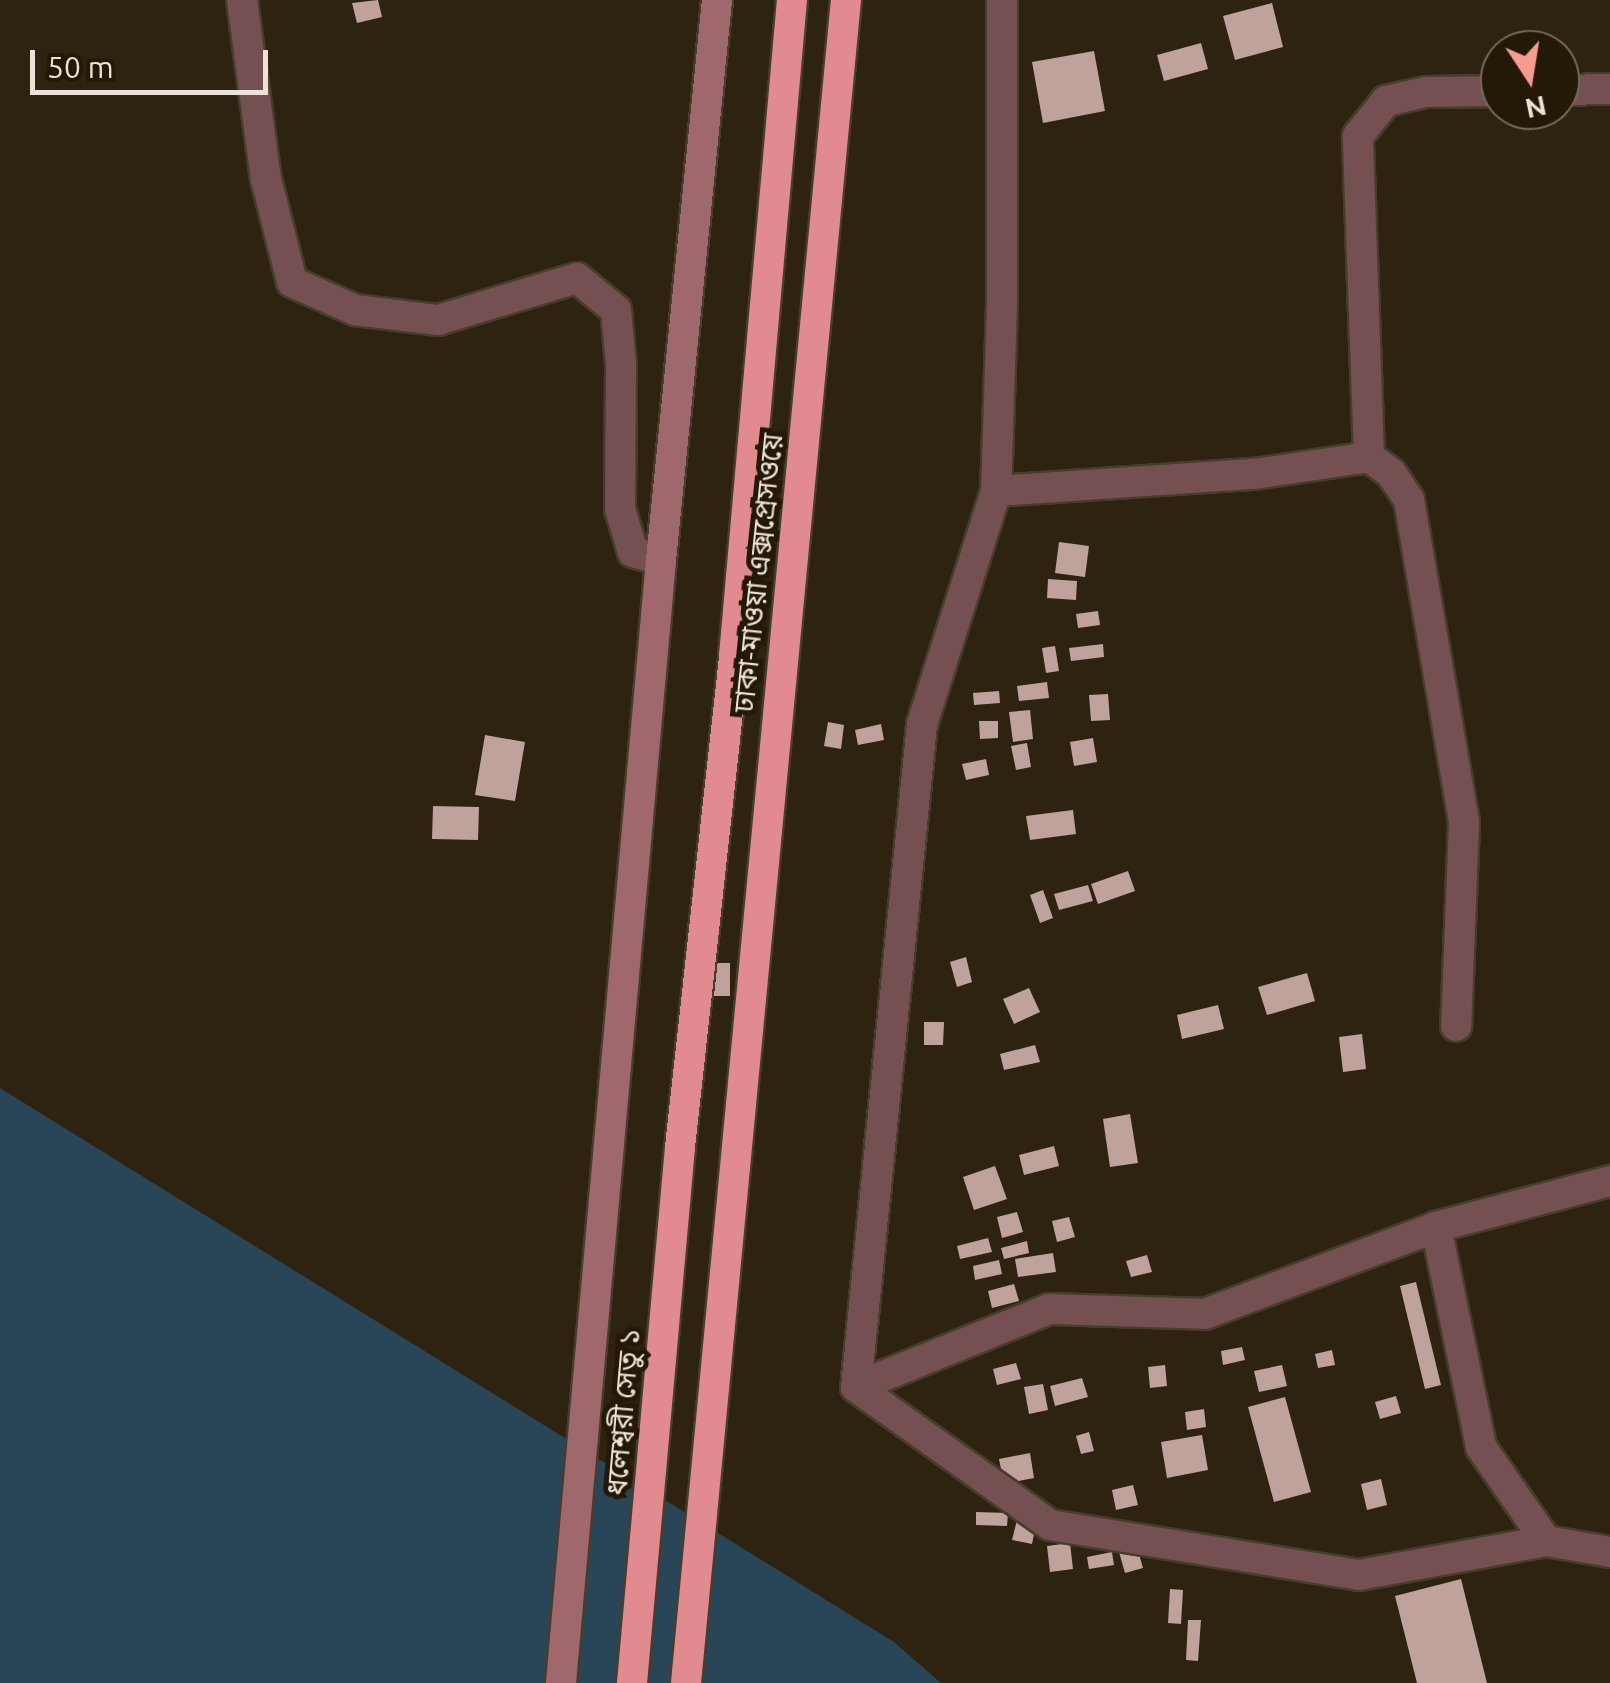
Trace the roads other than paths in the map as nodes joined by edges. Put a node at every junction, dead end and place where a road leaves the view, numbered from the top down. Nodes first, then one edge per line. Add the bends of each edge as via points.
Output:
1 (242, 0) edge
2 (718, 0) edge
3 (792, 0) edge
4 (846, 0) edge
5 (1002, 0) edge
6 (1610, 89) edge
7 (1580, 90) edge
8 (1480, 91) edge
9 (1369, 457) junction
10 (996, 491) junction
11 (661, 560) junction
12 (1456, 1026) dead end
13 (680, 1147) joint
14 (1610, 1181) edge
15 (1436, 1226) junction
16 (856, 1387) junction
17 (1546, 1541) junction
18 (1610, 1552) edge
19 (561, 1683) edge
20 (632, 1683) edge
21 (686, 1683) edge

1 - 11 street via 266,179 292,282 354,310 438,320 577,278 616,310 620,509 633,552
2 - 11 street
3 - 13 highway, ঢাকা-মাওয়া এক্সপ্রেসওয়ে via 734,656
4 - 21 highway, ঢাকা-মাওয়া এক্সপ্রেসওয়ে
5 - 10 street
6 - 7 street
8 - 9 street via 1386,100 1358,136
9 - 10 street via 1254,474
9 - 12 street via 1391,473 1408,500 1464,822
10 - 16 street via 922,724
11 - 19 street
13 - 20 highway, ধলেশ্বরী সেতু ১
14 - 15 street
15 - 16 street via 1205,1314 1049,1309
15 - 17 street via 1481,1447
16 - 17 street via 1050,1526 1359,1575
17 - 18 street

